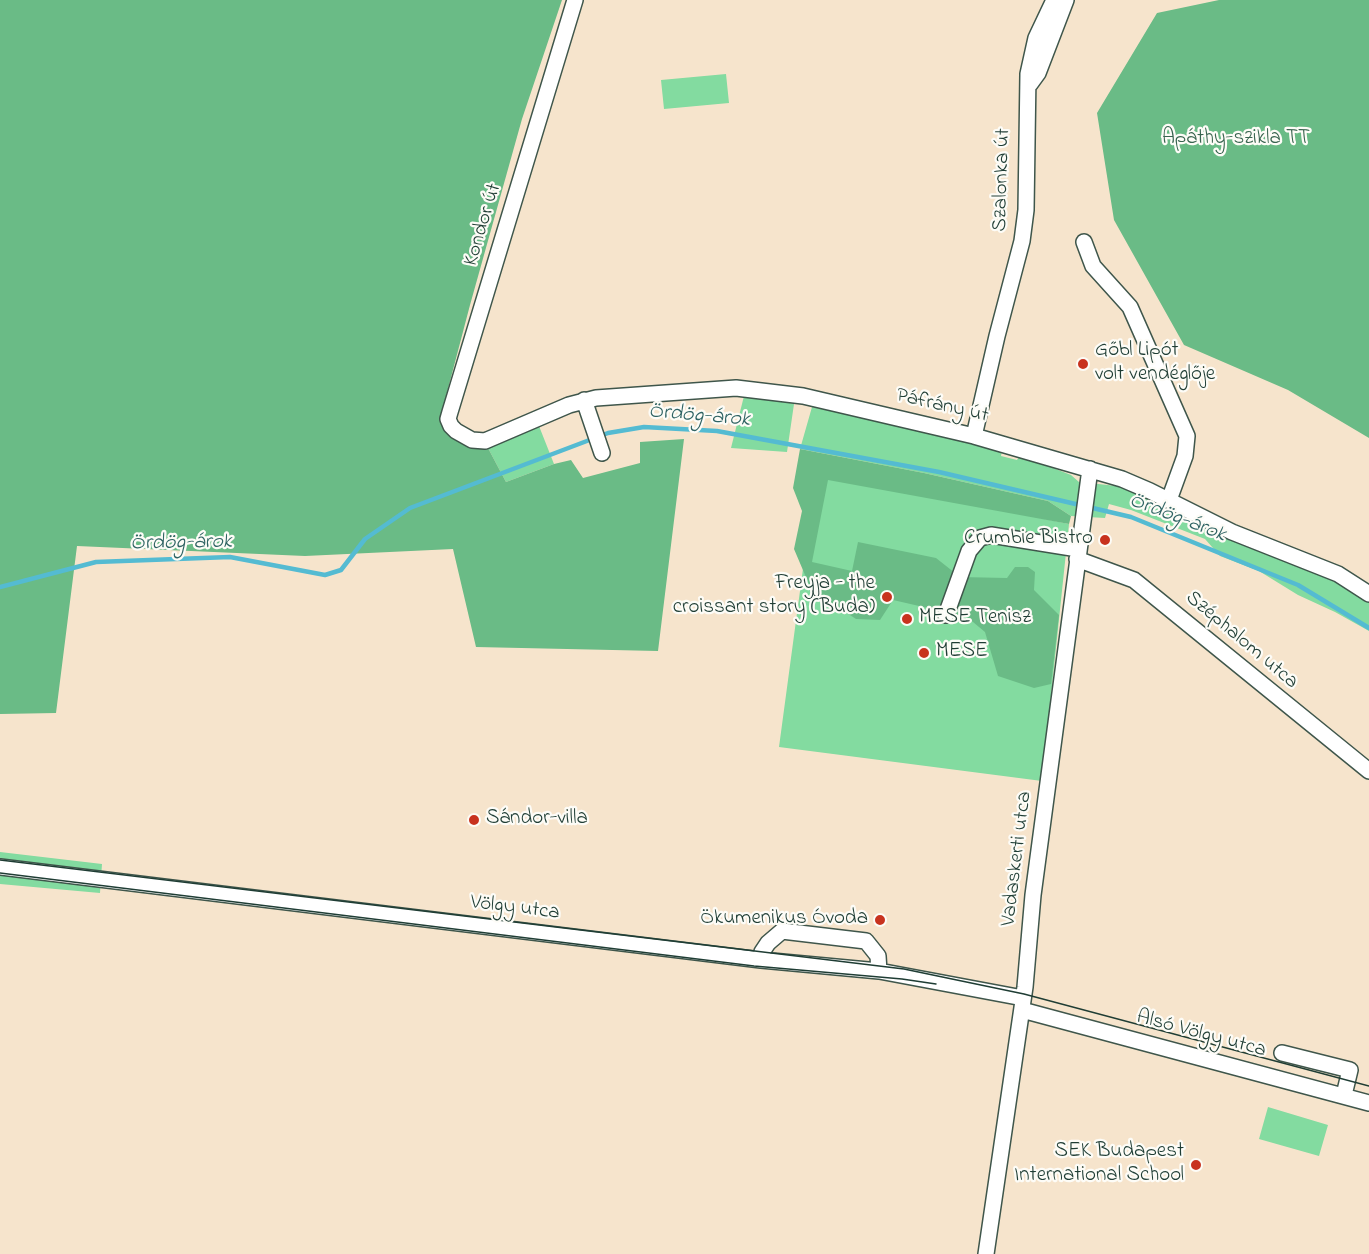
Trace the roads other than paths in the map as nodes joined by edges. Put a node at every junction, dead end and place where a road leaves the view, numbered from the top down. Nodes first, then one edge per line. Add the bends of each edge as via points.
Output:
1 (575, 0) edge
2 (1054, 0) edge
3 (1066, 0) edge
4 (1027, 89) junction
5 (1084, 242) dead end
6 (585, 400) junction
7 (974, 436) junction
8 (485, 441) joint
9 (602, 453) dead end
10 (1090, 469) junction
11 (1169, 500) junction
12 (1078, 554) junction
13 (1369, 594) edge
14 (946, 615) dead end
15 (1369, 771) edge
16 (0, 867) edge
17 (761, 960) junction
18 (879, 972) junction
19 (1022, 1004) junction
20 (1282, 1053) dead end
21 (1344, 1095) junction
22 (1369, 1103) edge
23 (986, 1254) edge

1 - 8 street, Kondor út via 448,419 456,431 472,440
2 - 4 street via 1036,38
3 - 4 street, Szalonka út via 1038,73
4 - 7 street, Szalonka út via 1022,241
5 - 11 street via 1093,266 1130,307 1187,436 1185,456
6 - 7 street, Páfrány út via 736,388 802,396
6 - 8 street, Páfrány út
6 - 9 street
7 - 10 street, Páfrány út
10 - 11 street, Páfrány út
10 - 12 street, Vadaskerti utca
11 - 13 street, Páfrány út via 1232,532 1338,574
12 - 14 street, Széphalom utca via 991,535 980,538 969,551
12 - 15 street, Széphalom utca via 1134,580
12 - 19 street, Vadaskerti utca
16 - 17 street, Völgy utca
17 - 18 street, Völgy utca
17 - 18 street via 768,943 782,931 866,941 878,956
18 - 19 street, Völgy utca
19 - 21 street, Alsó Völgy utca
19 - 23 street, Vadaskerti utca
20 - 21 street via 1350,1070
21 - 22 street, Alsó Völgy utca

